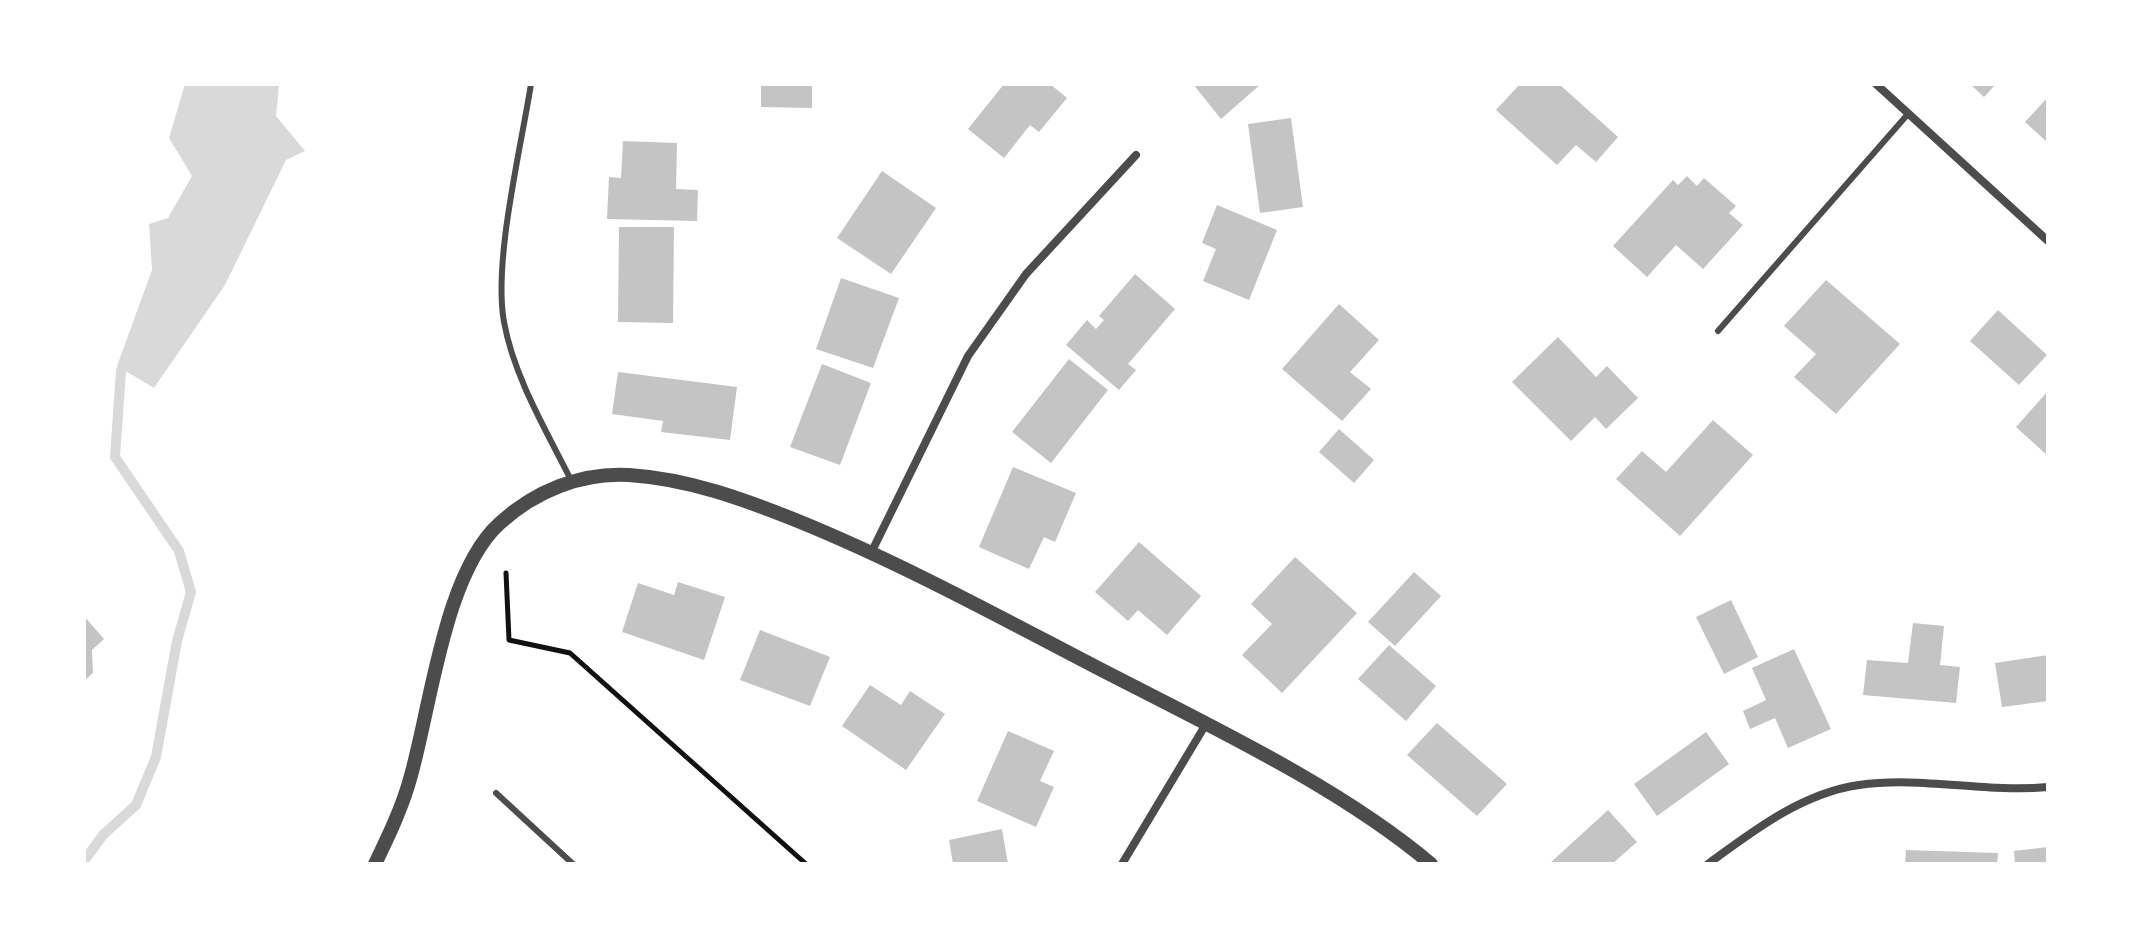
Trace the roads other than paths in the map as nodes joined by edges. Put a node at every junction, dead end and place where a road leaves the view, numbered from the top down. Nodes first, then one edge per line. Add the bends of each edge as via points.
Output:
1 (531, 84) edge
2 (1876, 84) edge
3 (1908, 114) junction
4 (1136, 155) dead end
5 (2048, 241) edge
6 (1718, 331) dead end
7 (571, 480) junction
8 (872, 551) junction
9 (1206, 724) junction
10 (2048, 787) edge
11 (496, 793) dead end
12 (1425, 862) edge
13 (375, 864) edge
14 (573, 864) edge
15 (1122, 864) edge
16 (1708, 864) edge

1 - 7 lane via 503,263 504,321 525,386
2 - 3 street
3 - 5 street
3 - 6 lane
4 - 8 street via 1026,274 968,356
7 - 8 street via 625,474 680,481 745,500
7 - 13 street via 499,524 472,558 459,590 410,783
8 - 9 street
9 - 12 street via 1344,803
9 - 15 street
10 - 16 street via 1858,785 1791,809
11 - 14 lane

